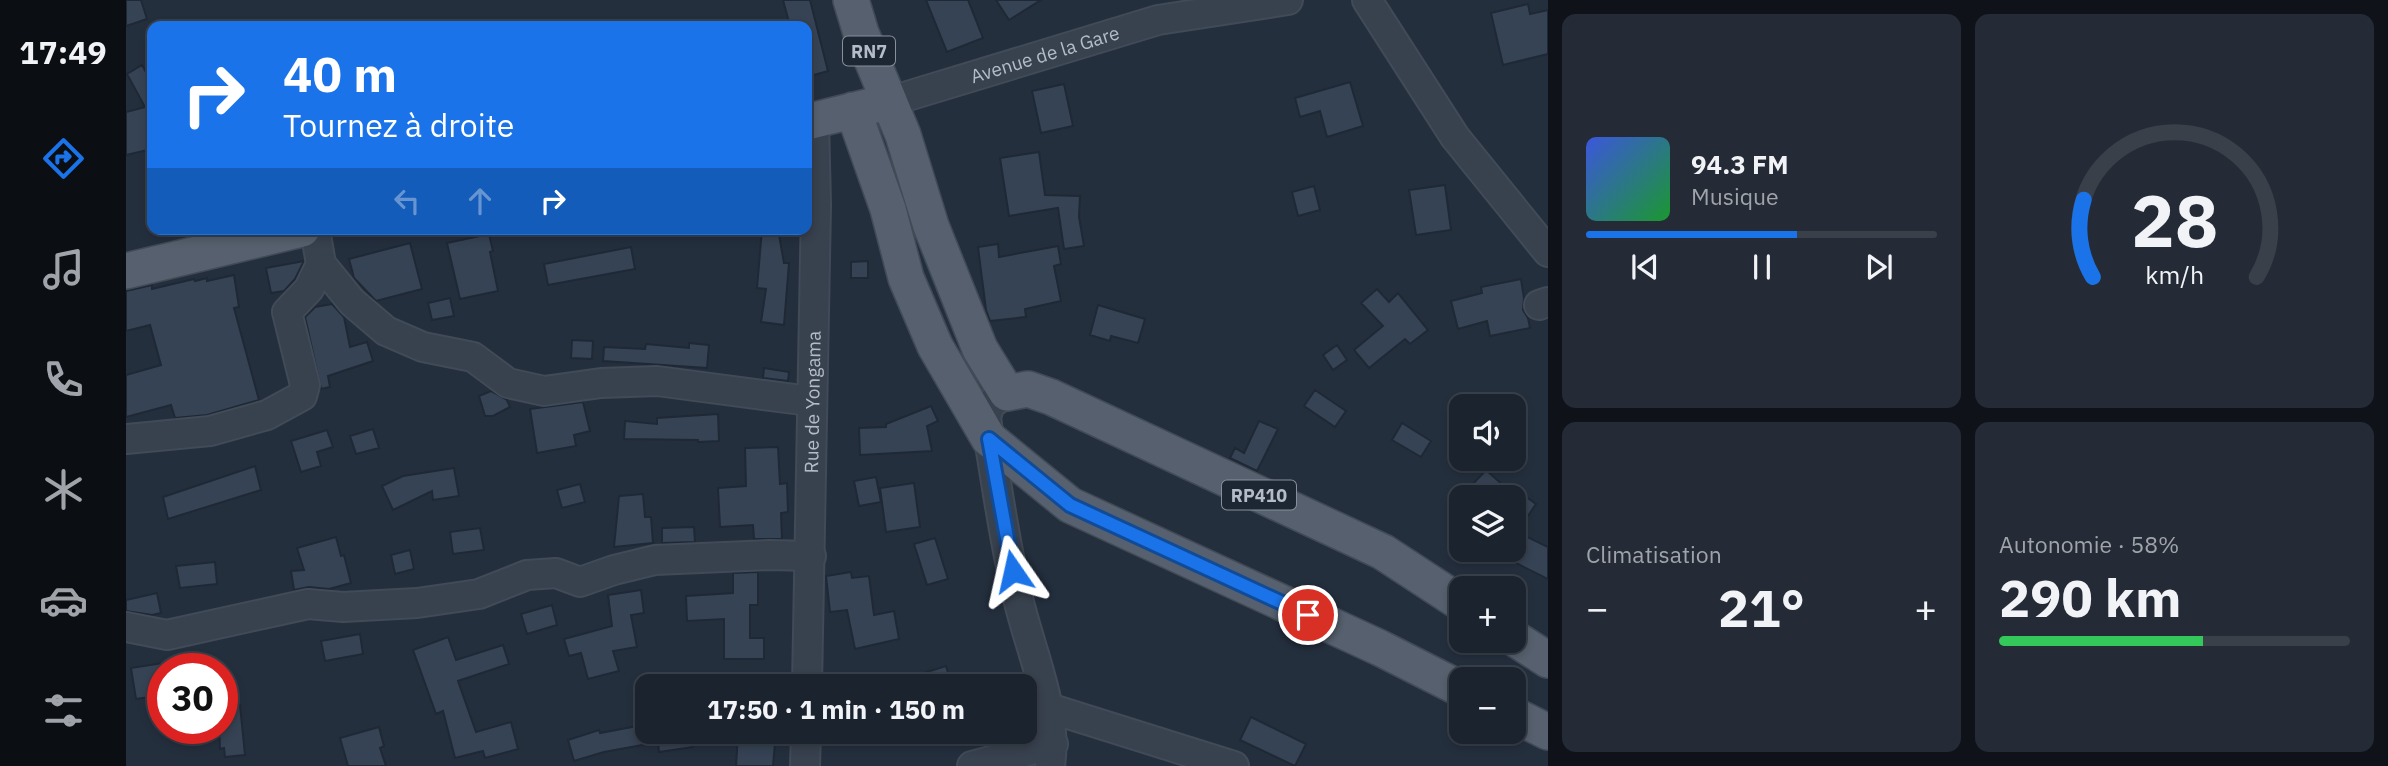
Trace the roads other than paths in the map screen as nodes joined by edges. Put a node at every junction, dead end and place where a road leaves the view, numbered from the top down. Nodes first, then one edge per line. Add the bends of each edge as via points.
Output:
1 (851, 0) edge
2 (1289, 0) edge
3 (1367, 0) edge
4 (1156, 10) edge
5 (888, 102) junction
6 (853, 110) junction
7 (812, 120) edge
8 (812, 149) edge
9 (271, 235) edge
10 (316, 235) edge
11 (1548, 252) edge
12 (128, 263) edge
13 (321, 264) junction
14 (1007, 393) junction
15 (811, 403) junction
16 (126, 439) edge
17 (989, 439) junction
18 (811, 556) junction
19 (1449, 595) edge
20 (126, 627) edge
21 (1526, 646) edge
22 (1548, 660) edge
23 (807, 674) edge
24 (1449, 682) edge
25 (1049, 708) junction
26 (1526, 721) edge
27 (1548, 732) edge
28 (806, 744) edge
29 (1051, 755) edge
30 (805, 766) edge
31 (972, 766) edge
32 (1234, 766) edge

1 - 5 main road, RN7
2 - 4 street, Avenue de la Gare
3 - 11 street via 1455,137
4 - 5 street, Avenue de la Gare
5 - 6 main road, Avenue de la Gare
5 - 14 main road via 980,349
6 - 7 main road, Avenue de la Gare
6 - 17 main road via 888,209 906,278 935,346
8 - 15 street, Rue de Yongama via 816,205
9 - 12 main road
10 - 13 street
13 - 15 street via 352,302 386,331 422,347 473,357 508,383 544,391 657,381
13 - 16 street via 309,289 286,312 305,386 302,396 267,415 210,431
14 - 17 street via 990,404 986,417
14 - 19 main road, RP410 via 1028,389 1051,397 1383,552
15 - 18 street, Rue de Yongama
17 - 24 main road via 1070,505
17 - 25 street via 1018,598
18 - 20 street via 655,560 580,582 556,573 527,575 479,594 417,603 309,604 167,635
18 - 23 street, Rue de Yongama
21 - 22 main road
25 - 29 street
25 - 32 street
26 - 27 main road
28 - 30 street
29 - 31 street

